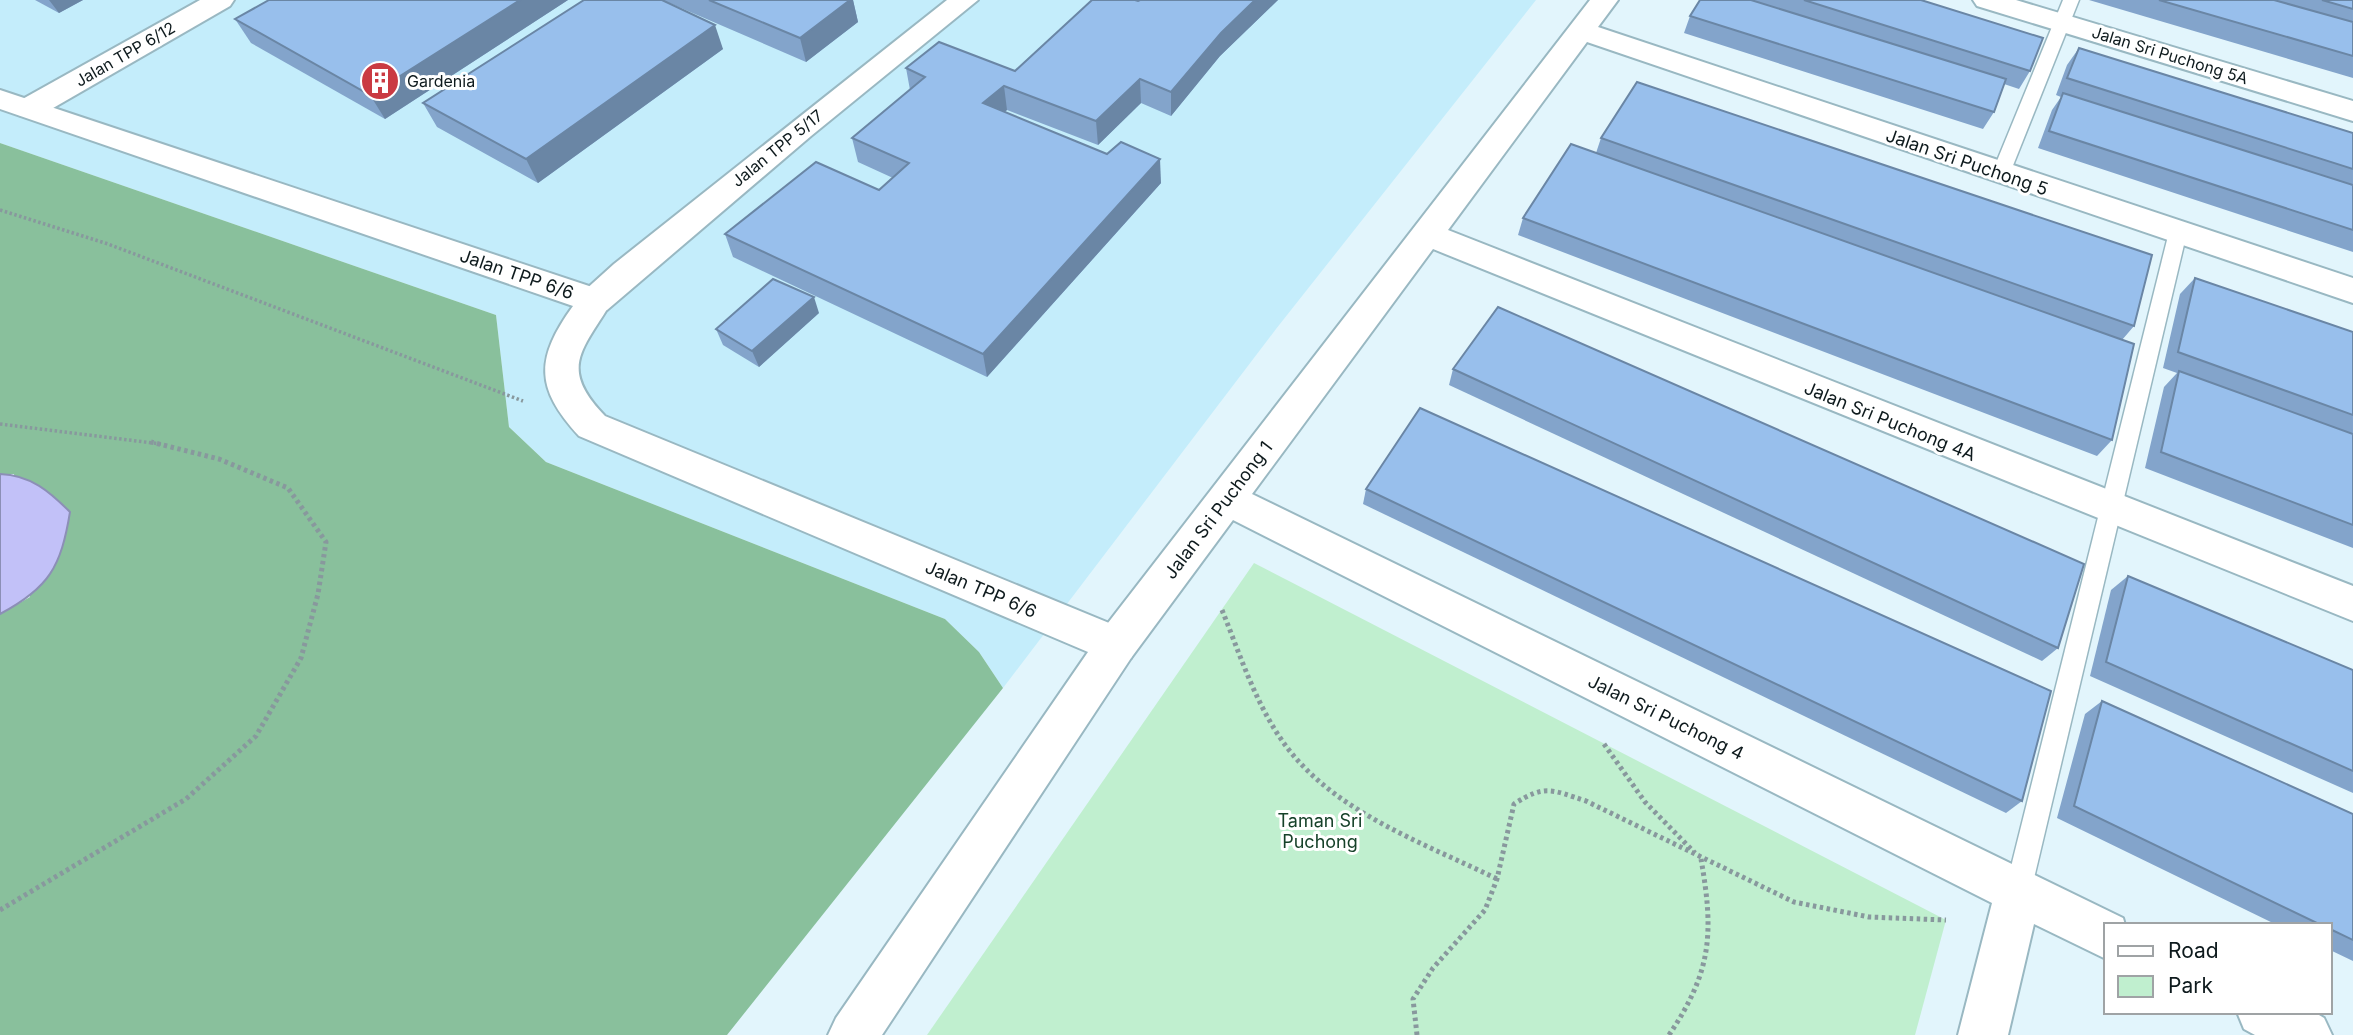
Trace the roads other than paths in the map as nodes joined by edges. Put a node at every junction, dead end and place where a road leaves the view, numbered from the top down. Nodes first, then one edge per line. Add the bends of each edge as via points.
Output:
1 (219, 0) edge
2 (964, 0) edge
3 (1604, 0) edge
4 (1987, 0) edge
5 (2066, 11) edge
6 (1581, 31) junction
7 (0, 99) edge
8 (30, 108) junction
9 (2353, 111) edge
10 (2001, 173) junction
11 (2178, 233) junction
12 (1427, 234) junction
13 (2353, 291) edge
14 (595, 301) junction
15 (1227, 499) junction
16 (2111, 508) junction
17 (2353, 604) edge
18 (1116, 645) junction
19 (2018, 891) junction
20 (2104, 934) edge
21 (2265, 1014) edge
22 (853, 1035) edge
23 (1983, 1035) edge
24 (2307, 1035) edge

1 - 8 street, Jalan TPP 6/12
2 - 14 street, Jalan TPP 5/17
3 - 6 street, Jalan Sri Puchong 1
4 - 5 street, Jalan Sri Puchong 5A
5 - 9 street, Jalan Sri Puchong 5A
5 - 10 lane
6 - 10 street, Jalan Sri Puchong 5
6 - 12 street, Jalan Sri Puchong 1
7 - 8 street, Jalan TPP 6/6
8 - 14 street, Jalan TPP 6/6
10 - 11 street, Jalan Sri Puchong 5
11 - 13 street, Jalan Sri Puchong 5
11 - 16 lane
12 - 15 street, Jalan Sri Puchong 1
12 - 16 street, Jalan Sri Puchong 4A
14 - 18 street, Jalan TPP 6/6 via 562,353 559,383 572,408 592,426
15 - 18 street, Jalan Sri Puchong 1
15 - 19 street, Jalan Sri Puchong 4
16 - 17 street, Jalan Sri Puchong 4A
16 - 19 lane
18 - 22 street, Jalan Sri Puchong 1
19 - 20 street, Jalan Sri Puchong 4
19 - 23 street
21 - 24 street

